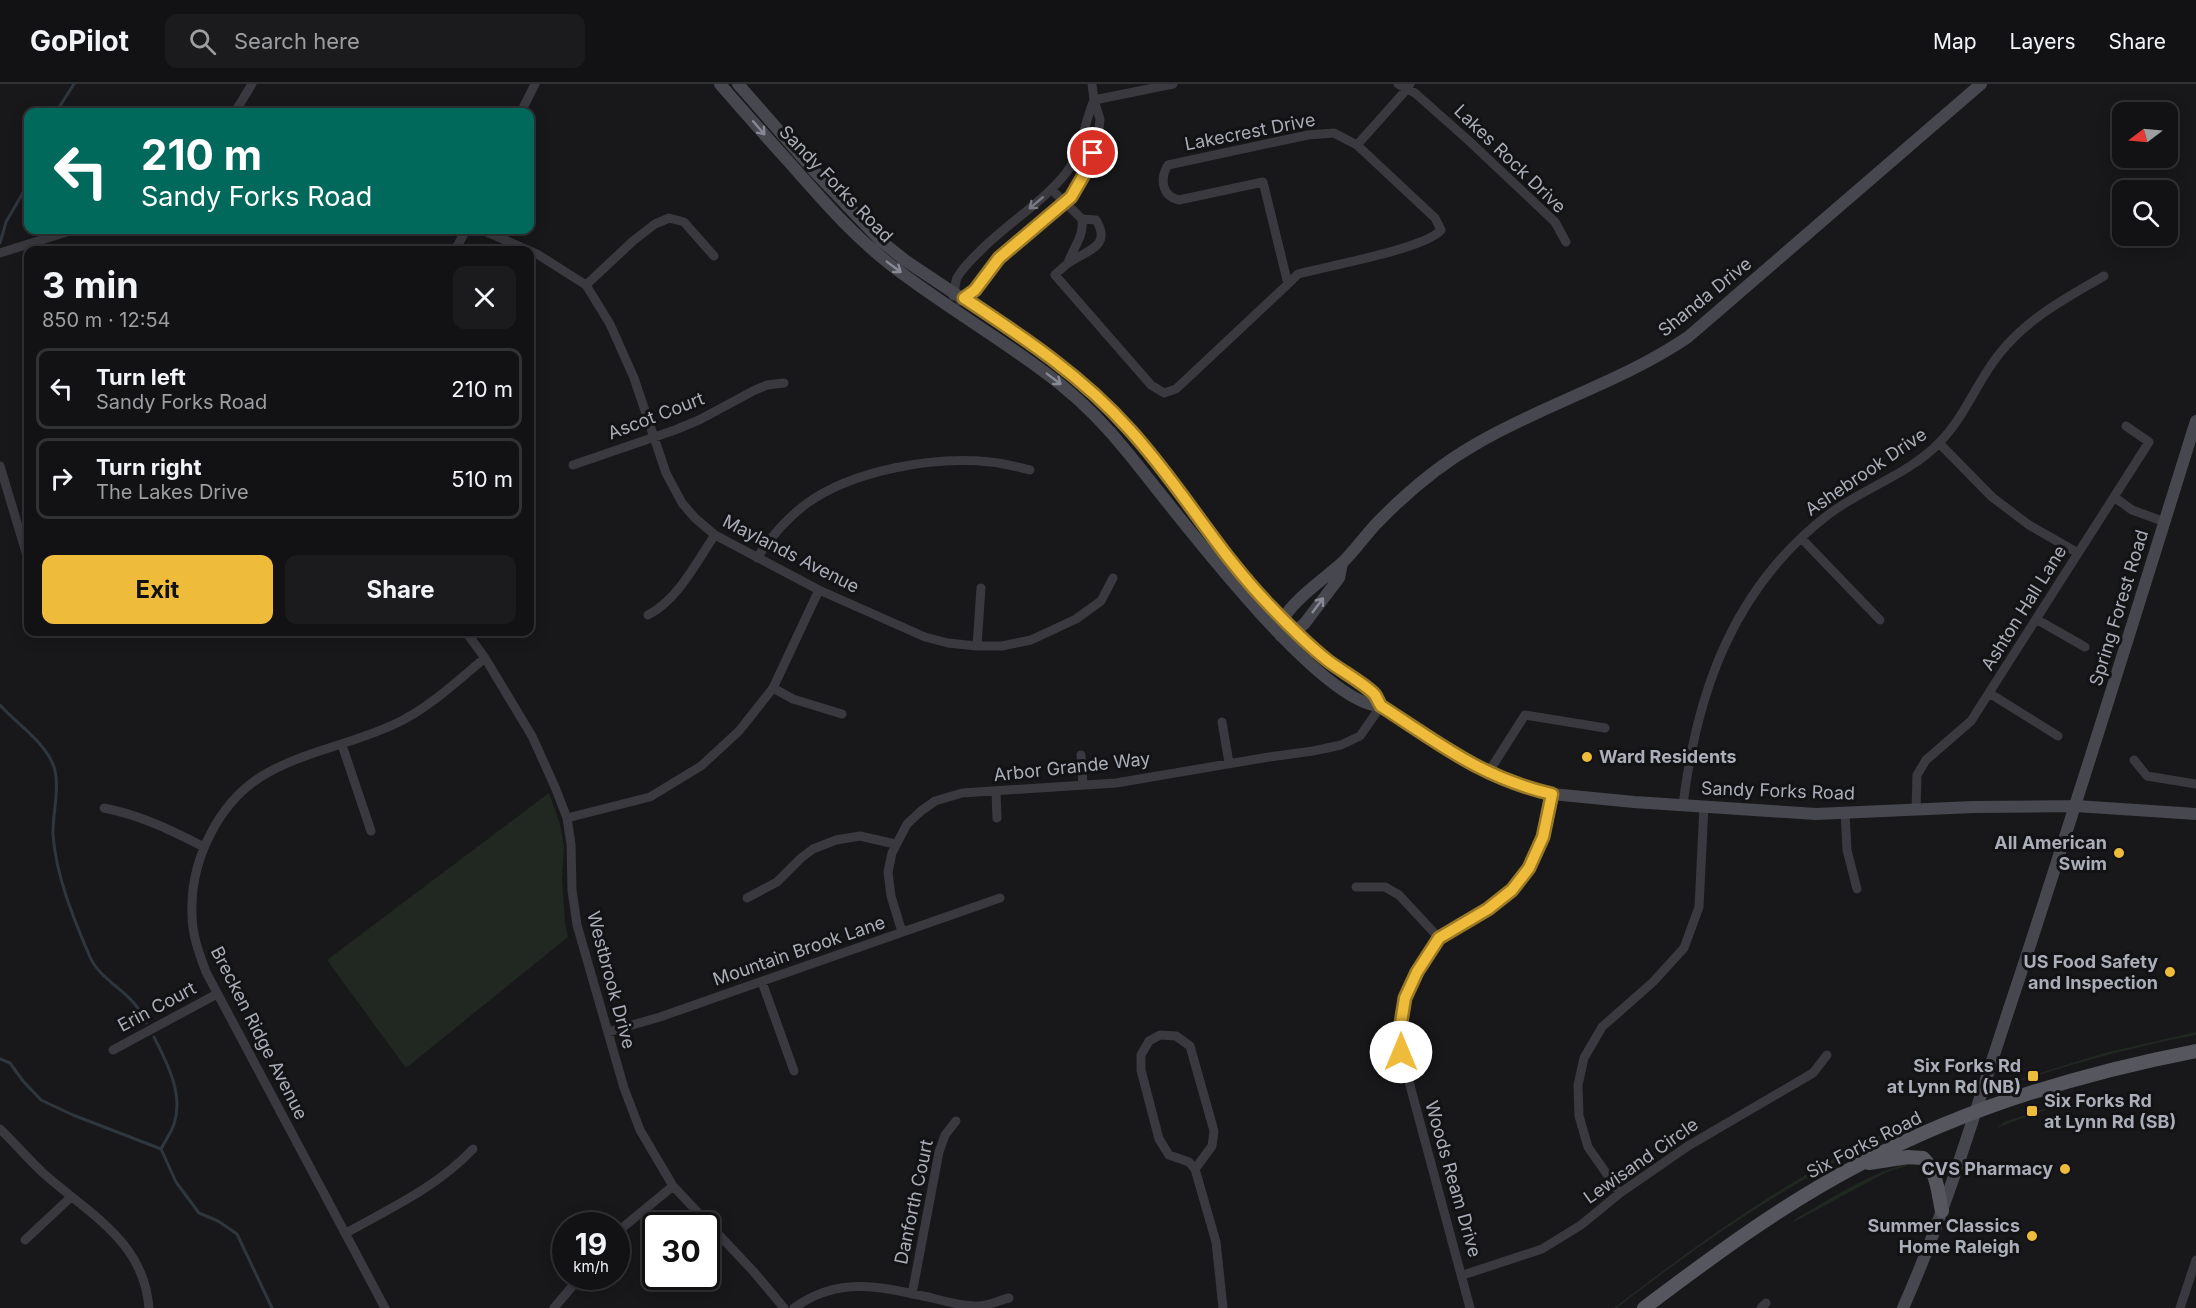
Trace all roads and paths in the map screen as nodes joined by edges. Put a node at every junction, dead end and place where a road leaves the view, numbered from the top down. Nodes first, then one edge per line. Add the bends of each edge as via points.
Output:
1 (252, 84) edge
2 (535, 84) edge
3 (720, 84) edge
4 (738, 84) edge
5 (1092, 84) edge
6 (1173, 84) edge
7 (1398, 84) edge
8 (1981, 84) edge
9 (1409, 87) edge
10 (1094, 100) junction
11 (237, 108) edge
12 (523, 108) edge
13 (1357, 145) junction
14 (1052, 190) junction
15 (1064, 203) junction
16 (1082, 219) junction
17 (60, 234) edge
18 (491, 234) edge
19 (1566, 242) dead end
20 (1078, 244) junction
21 (519, 246) edge
22 (0, 253) edge
23 (534, 253) edge
24 (1085, 253) junction
25 (714, 256) dead end
26 (1068, 263) junction
27 (2104, 276) dead end
28 (1288, 284) junction
29 (585, 285) junction
30 (959, 295) junction
31 (951, 308) junction
32 (784, 383) dead end
33 (2196, 421) edge
34 (2126, 426) dead end
35 (654, 436) junction
36 (1939, 443) junction
37 (573, 465) dead end
38 (0, 466) edge
39 (1030, 470) dead end
40 (2114, 497) junction
41 (2164, 522) junction
42 (715, 535) junction
43 (1801, 538) junction
44 (24, 546) edge
45 (2078, 553) junction
46 (757, 558) junction
47 (1342, 563) junction
48 (1113, 578) dead end
49 (981, 588) dead end
50 (819, 590) junction
51 (648, 615) dead end
52 (1283, 619) junction
53 (2036, 619) junction
54 (1880, 620) dead end
55 (1295, 632) junction
56 (469, 636) edge
57 (1281, 636) junction
58 (977, 646) junction
59 (2085, 646) dead end
60 (485, 658) junction
61 (773, 688) junction
62 (1989, 693) junction
63 (1381, 706) junction
64 (842, 714) dead end
65 (1222, 722) dead end
66 (1605, 728) dead end
67 (2058, 736) dead end
68 (342, 745) junction
69 (1081, 755) dead end
70 (2134, 760) dead end
71 (1229, 763) junction
72 (1488, 773) junction
73 (2196, 784) edge
74 (1083, 785) junction
75 (996, 792) junction
76 (1552, 794) junction
77 (1683, 805) junction
78 (1704, 806) junction
79 (2076, 806) junction
80 (104, 808) dead end
81 (1916, 810) junction
82 (1845, 813) junction
83 (2196, 814) edge
84 (567, 818) junction
85 (997, 818) dead end
86 (371, 831) dead end
87 (895, 844) junction
88 (204, 847) junction
89 (1356, 887) dead end
90 (1857, 888) dead end
91 (747, 898) dead end
92 (1000, 898) dead end
93 (902, 932) junction
94 (1439, 938) junction
95 (762, 982) junction
96 (217, 994) junction
97 (608, 1032) junction
98 (113, 1050) dead end
99 (2196, 1050) edge
100 (1827, 1055) dead end
101 (794, 1071) dead end
102 (1975, 1112) junction
103 (956, 1121) dead end
104 (0, 1129) edge
105 (473, 1149) dead end
106 (1861, 1163) junction
107 (1195, 1169) junction
108 (673, 1186) junction
109 (1620, 1193) junction
110 (71, 1197) junction
111 (1942, 1211) junction
112 (630, 1221) edge
113 (346, 1233) junction
114 (25, 1240) dead end
115 (2196, 1260) edge
116 (1462, 1275) junction
117 (569, 1290) edge
118 (912, 1294) junction
119 (1009, 1298) dead end
120 (149, 1308) edge
121 (385, 1308) edge
122 (554, 1308) edge
123 (784, 1308) edge
124 (795, 1308) edge
125 (1223, 1308) edge
126 (1470, 1308) edge
127 (1644, 1308) edge
128 (1903, 1308) edge
129 (2180, 1308) edge

1 - 11 street
2 - 12 street
3 -> 31 street, Sandy Forks Road via 869,247
4 - 30 street, Sandy Forks Road via 881,241
5 - 10 street
6 - 10 street
7 - 9 street, Lakes Rock Drive
8 - 47 street, Shanda Drive via 1688,337 1666,352 1522,419 1461,453 1394,507
9 - 13 street
9 - 19 street, Lakes Rock Drive via 1555,222
10 - 14 street via 1069,170
10 - 15 street via 1101,119 1098,140 1089,166
13 - 28 street, Lakecrest Drive via 1435,218 1441,230 1436,236 1403,248 1298,274
13 - 28 street, Lakecrest Drive via 1334,133 1308,135 1168,165 1162,175 1163,188 1179,200 1263,182
14 - 15 street
14 -> 30 street via 969,261 957,279
15 - 16 street
15 - 30 street via 999,258 975,290
16 - 20 street, Lakecrest Drive
16 - 24 street via 1096,220 1101,228 1101,240
17 - 22 street
18 - 21 street, Maylands Avenue
20 - 24 street
20 - 26 street, Lakecrest Drive
23 - 29 street, Maylands Avenue
24 - 26 street
25 - 29 street via 684,222 669,218 633,241
26 - 28 street, Lakecrest Drive via 1055,275 1151,385 1164,393 1176,389
27 - 36 street, Ashebrook Drive via 2050,307 2014,336
29 - 35 street, Maylands Avenue via 610,324
30 - 31 street
30 - 52 street, Sandy Forks Road via 1059,363 1104,403 1164,471 1240,573
31 -> 57 street, Sandy Forks Road via 1061,385 1098,419
32 - 35 street, Ascot Court via 761,387 699,420
33 - 41 street, Spring Forest Road
34 - 40 street, Ashton Hall Lane via 2150,442
35 - 37 street, Ascot Court
35 - 42 street, Maylands Avenue via 666,473 682,503
36 - 43 street, Ashebrook Drive via 1921,459 1830,514
36 - 45 street via 1992,497 2029,525
38 - 44 street
39 - 46 street via 962,461 925,462 880,472 833,488 806,504 774,532
40 - 41 street via 2132,510
40 - 45 street, Ashton Hall Lane
41 - 79 street, Spring Forest Road
42 - 46 street, Maylands Avenue
42 - 51 street via 671,598
43 - 54 street
43 - 77 street, Ashebrook Drive via 1762,583 1725,642 1704,702
45 - 53 street, Ashton Hall Lane
46 - 50 street, Maylands Avenue
47 - 52 street, Shanda Drive via 1327,573
55 -> 47 street, Shanda Drive via 1339,578
48 - 58 street, Maylands Avenue via 1101,601 1076,619 1031,640
49 - 58 street
50 - 58 street, Maylands Avenue via 926,637
50 - 61 street
52 - 55 street, Sandy Forks Road
52 - 57 street
53 - 59 street
53 - 62 street, Ashton Hall Lane
55 - 57 street
55 - 63 street, Sandy Forks Road via 1328,662 1374,693
56 - 60 street, Westbrook Drive
57 - 63 street, Sandy Forks Road via 1346,692 1370,706
60 - 68 street, Brecken Ridge Avenue via 416,713
60 - 84 street, Westbrook Drive via 532,736
61 - 64 street via 793,699
61 - 84 street via 739,731 701,766 650,797
62 - 67 street
62 - 81 street, Ashton Hall Lane via 1971,721 1926,760 1917,775
63 - 71 street, Arbor Grande Way via 1360,736 1341,745
63 - 72 street, Sandy Forks Road
65 - 71 street
66 - 72 street via 1525,715
68 - 86 street
68 - 88 street, Brecken Ridge Avenue via 266,773 223,814
69 - 74 street
70 - 73 street via 2147,776
71 - 74 street, Arbor Grande Way
72 - 76 street, Sandy Forks Road
74 - 75 street, Arbor Grande Way
75 - 85 street
75 - 87 street, Arbor Grande Way via 962,793 935,801 907,824
76 - 77 street, Sandy Forks Road
76 - 94 street, Woods Ream Drive via 1543,837 1529,868 1512,890
77 - 78 street, Sandy Forks Road
78 - 82 street, Sandy Forks Road
78 - 109 street via 1699,907 1684,948 1602,1027 1584,1058 1578,1084 1579,1116 1588,1148
79 - 81 street, Sandy Forks Road
79 - 83 street, Sandy Forks Road
79 - 102 street, Spring Forest Road
80 - 88 street via 162,825
81 - 82 street, Sandy Forks Road
82 - 90 street via 1847,850
84 - 97 street, Westbrook Drive via 577,925
87 - 91 street via 860,836 836,840 813,849 777,882
87 - 93 street, Arbor Grande Way via 888,873
88 - 96 street, Brecken Ridge Avenue via 194,882 192,915 196,945
89 - 94 street via 1385,887 1400,895
92 - 93 street, Mountain Brook Lane
93 - 95 street, Mountain Brook Lane
94 - 116 street, Woods Ream Drive via 1405,998 1401,1052
95 - 97 street, Mountain Brook Lane
95 - 101 street
96 - 98 street, Erin Court
96 - 113 street, Brecken Ridge Avenue
97 - 108 street, Westbrook Drive via 635,1118
99 - 102 main road, Six Forks Road via 2106,1070
100 - 109 street, Lewisand Circle via 1813,1073 1688,1146
102 - 106 main road, Six Forks Road
102 - 111 street, Spring Forest Road
103 - 118 street, Danforth Court via 939,1152
104 - 110 street
105 - 113 street via 456,1168 423,1190
106 - 111 main road via 1923,1158 1935,1179
106 - 127 main road, Six Forks Road via 1744,1234
107 - 107 street via 1189,1162 1169,1155 1159,1139 1141,1070 1141,1055 1149,1041 1160,1035 1176,1036 1190,1046 1214,1131 1212,1146
107 - 125 street via 1216,1242
108 - 112 street
108 - 123 street, Westbrook Drive
109 - 116 street, Lewisand Circle via 1542,1249
110 - 114 street
110 - 120 street via 121,1239 141,1274
111 - 128 street, Spring Forest Road
113 - 121 street, Brecken Ridge Avenue
115 - 129 street
116 - 126 street, Woods Ream Drive
117 - 122 street
118 - 119 street via 979,1306
118 - 124 street via 877,1286 854,1286 831,1290

